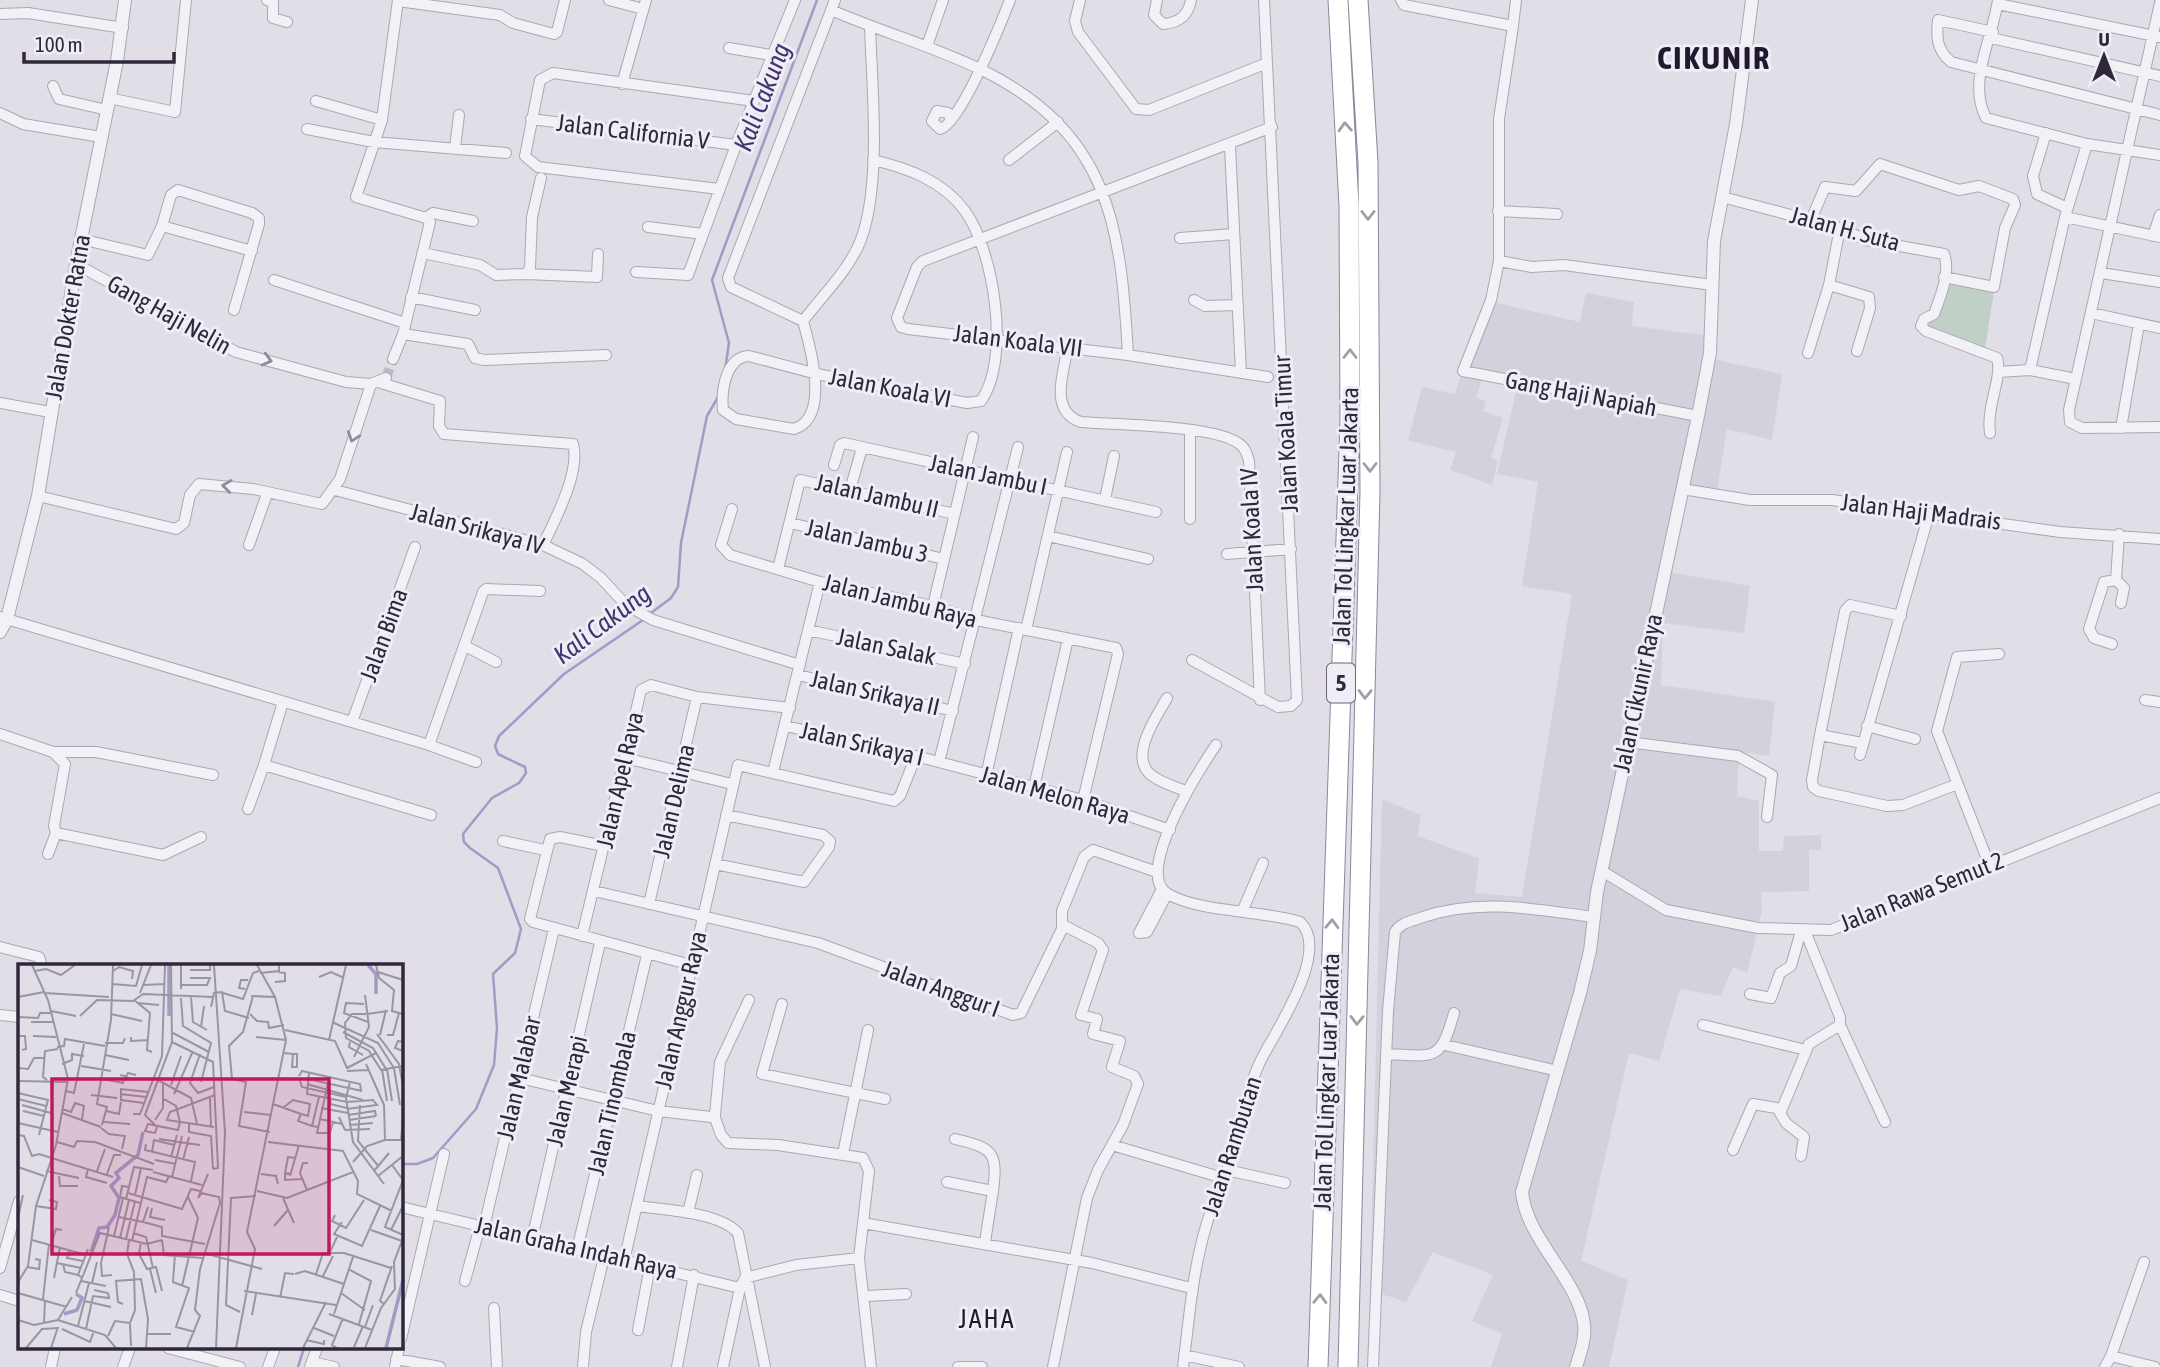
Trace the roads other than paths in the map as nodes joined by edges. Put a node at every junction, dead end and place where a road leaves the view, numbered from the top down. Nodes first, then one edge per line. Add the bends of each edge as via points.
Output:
1 (125, 0) edge
2 (186, 0) edge
3 (267, 0) edge
4 (398, 0) edge
5 (565, 0) edge
6 (609, 0) edge
7 (795, 0) edge
8 (943, 0) edge
9 (1010, 0) edge
10 (1080, 0) edge
11 (1157, 0) edge
12 (1191, 0) edge
13 (1264, 0) edge
14 (1338, 0) edge
15 (1358, 0) edge
16 (1401, 0) edge
17 (1516, 0) edge
18 (1752, 0) edge
19 (1998, 2) edge
20 (2160, 3) edge
21 (644, 5) edge
22 (833, 5) edge
23 (0, 14) edge
24 (287, 22) dead end
25 (1513, 26) junction
26 (123, 27) junction
27 (870, 27) junction
28 (1992, 35) junction
29 (2156, 36) edge
30 (927, 46) junction
31 (729, 48) dead end
32 (771, 55) junction
33 (1267, 62) junction
34 (982, 71) junction
35 (1979, 71) junction
36 (2143, 71) junction
37 (2160, 76) edge
38 (622, 84) junction
39 (53, 86) dead end
40 (316, 101) dead end
41 (754, 101) junction
42 (108, 104) junction
43 (2135, 110) junction
44 (0, 113) edge
45 (459, 115) dead end
46 (2160, 115) edge
47 (531, 118) junction
48 (950, 118) dead end
49 (382, 121) junction
50 (1058, 122) junction
51 (1272, 127) junction
52 (307, 129) dead end
53 (2046, 133) junction
54 (101, 137) junction
55 (374, 142) junction
56 (2087, 144) junction
57 (736, 145) junction
58 (1230, 146) junction
59 (455, 148) junction
60 (2127, 152) junction
61 (506, 153) dead end
62 (2160, 155) edge
63 (873, 159) junction
64 (1009, 160) dead end
65 (541, 178) dead end
66 (719, 189) junction
67 (1104, 192) junction
68 (1722, 197) junction
69 (1498, 211) junction
70 (2066, 213) junction
71 (1557, 214) dead end
72 (2160, 215) edge
73 (426, 218) junction
74 (1811, 220) junction
75 (473, 221) dead end
76 (162, 226) junction
77 (648, 227) dead end
78 (2109, 227) junction
79 (1840, 228) junction
80 (703, 234) junction
81 (1234, 234) junction
82 (2157, 237) edge
83 (1180, 238) dead end
84 (81, 239) junction
85 (981, 240) junction
86 (252, 251) junction
87 (423, 253) junction
88 (598, 254) dead end
89 (1499, 261) junction
90 (76, 264) junction
91 (636, 272) dead end
92 (2101, 272) junction
93 (526, 274) junction
94 (1944, 277) junction
95 (274, 280) dead end
96 (2160, 282) edge
97 (1712, 285) junction
98 (1829, 285) junction
99 (411, 297) junction
100 (1194, 300) dead end
101 (1238, 305) junction
102 (234, 310) dead end
103 (475, 310) dead end
104 (2091, 313) junction
105 (803, 321) junction
106 (2139, 324) junction
107 (2160, 328) edge
108 (404, 329) junction
109 (997, 338) junction
110 (1068, 347) junction
111 (1857, 351) dead end
112 (1808, 353) dead end
113 (606, 355) dead end
114 (1128, 355) junction
115 (393, 359) tunnel mouth
116 (2030, 370) junction
117 (1998, 372) junction
118 (1241, 373) junction
119 (817, 374) junction
120 (1268, 377) dead end
121 (2076, 379) junction
122 (379, 382) junction
123 (0, 403) edge
124 (50, 412) junction
125 (1698, 416) junction
126 (2160, 427) edge
127 (2121, 428) junction
128 (1189, 430) junction
129 (1990, 433) dead end
130 (973, 437) dead end
131 (1018, 447) dead end
132 (862, 448) junction
133 (1067, 452) dead end
134 (1114, 456) dead end
135 (834, 466) dead end
136 (966, 470) junction
137 (1009, 480) junction
138 (850, 489) junction
139 (1682, 489) junction
140 (335, 490) junction
141 (1058, 490) junction
142 (267, 494) junction
143 (38, 496) junction
144 (1105, 499) junction
145 (732, 509) dead end
146 (1156, 512) dead end
147 (955, 514) junction
148 (1929, 514) junction
149 (1190, 519) dead end
150 (790, 523) junction
151 (2119, 534) junction
152 (1048, 536) junction
153 (2160, 539) edge
154 (249, 545) dead end
155 (543, 545) junction
156 (415, 547) dead end
157 (1292, 549) junction
158 (1253, 552) junction
159 (1227, 554) dead end
160 (944, 559) junction
161 (1148, 559) dead end
162 (778, 569) junction
163 (2116, 580) junction
164 (820, 582) junction
165 (540, 591) dead end
166 (2121, 603) dead end
167 (933, 606) junction
168 (1901, 616) junction
169 (4, 618) edge
170 (976, 620) junction
171 (1022, 629) junction
172 (808, 630) junction
173 (0, 632) edge
174 (1068, 639) junction
175 (2112, 644) dead end
176 (465, 646) junction
177 (1999, 654) dead end
178 (1192, 660) dead end
179 (496, 662) dead end
180 (965, 664) junction
181 (799, 670) junction
182 (697, 697) junction
183 (1167, 698) dead end
184 (1260, 700) junction
185 (2144, 700) dead end
186 (283, 702) junction
187 (2160, 702) edge
188 (790, 708) junction
189 (953, 711) junction
190 (352, 722) junction
191 (786, 726) junction
192 (1867, 726) junction
193 (0, 734) edge
194 (1820, 735) junction
195 (1915, 738) dead end
196 (1628, 741) junction
197 (1862, 743) junction
198 (429, 745) junction
199 (1216, 745) dead end
200 (53, 752) junction
201 (1860, 755) dead end
202 (916, 756) junction
203 (625, 758) junction
204 (476, 762) dead end
205 (939, 762) junction
206 (264, 765) junction
207 (680, 771) junction
208 (773, 772) junction
209 (213, 775) dead end
210 (986, 776) junction
211 (732, 784) junction
212 (1955, 785) junction
213 (1034, 787) junction
214 (1185, 791) junction
215 (2160, 797) edge
216 (1083, 800) junction
217 (248, 809) dead end
218 (726, 815) junction
219 (431, 816) dead end
220 (1767, 817) dead end
221 (1170, 830) junction
222 (56, 833) junction
223 (201, 837) dead end
224 (503, 841) dead end
225 (604, 846) junction
226 (545, 850) junction
227 (48, 855) dead end
228 (1263, 863) dead end
229 (715, 864) junction
230 (1989, 864) junction
231 (1602, 871) junction
232 (1157, 872) junction
233 (594, 891) junction
234 (649, 904) junction
235 (1242, 912) junction
236 (1593, 916) junction
237 (702, 917) junction
238 (1063, 925) junction
239 (554, 929) junction
240 (1803, 931) junction
241 (582, 936) junction
242 (600, 943) junction
243 (0, 947) edge
244 (647, 955) junction
245 (41, 964) edge
246 (691, 965) junction
247 (1750, 994) dead end
248 (749, 1000) dead end
249 (782, 1003) dead end
250 (1454, 1013) dead end
251 (0, 1015) edge
252 (18, 1017) edge
253 (1840, 1025) junction
254 (1703, 1026) dead end
255 (868, 1030) dead end
256 (1445, 1045) junction
257 (1806, 1050) junction
258 (1386, 1054) junction
259 (1558, 1071) junction
260 (520, 1078) junction
261 (567, 1090) junction
262 (856, 1092) junction
263 (885, 1099) dead end
264 (612, 1101) junction
265 (658, 1111) junction
266 (1779, 1111) junction
267 (714, 1115) junction
268 (1885, 1122) dead end
269 (955, 1139) dead end
270 (1112, 1145) junction
271 (1733, 1150) dead end
272 (444, 1154) dead end
273 (843, 1154) junction
274 (1801, 1156) dead end
275 (1225, 1174) junction
276 (697, 1175) dead end
277 (947, 1182) dead end
278 (1285, 1184) dead end
279 (993, 1191) junction
280 (18, 1205) edge
281 (636, 1206) junction
282 (402, 1207) edge
283 (688, 1213) junction
284 (430, 1215) junction
285 (863, 1223) junction
286 (482, 1227) junction
287 (532, 1239) junction
288 (985, 1242) junction
289 (576, 1250) junction
290 (604, 1257) junction
291 (859, 1258) junction
292 (1074, 1260) junction
293 (624, 1261) junction
294 (2144, 1262) dead end
295 (650, 1266) junction
296 (0, 1268) edge
297 (694, 1275) junction
298 (465, 1281) dead end
299 (743, 1283) junction
300 (1191, 1288) junction
301 (906, 1294) dead end
302 (0, 1295) edge
303 (866, 1296) junction
304 (18, 1301) edge
305 (494, 1308) dead end
306 (638, 1330) dead end
307 (402, 1335) edge
308 (129, 1350) edge
309 (176, 1350) edge
310 (274, 1350) edge
311 (1184, 1355) junction
312 (2111, 1356) junction
313 (397, 1358) edge
314 (311, 1364) edge
315 (123, 1367) edge
316 (240, 1367) edge
317 (268, 1367) edge
318 (334, 1367) edge
319 (440, 1367) edge
320 (497, 1367) edge
321 (583, 1367) edge
322 (677, 1367) edge
323 (723, 1367) edge
324 (765, 1367) edge
325 (871, 1367) edge
326 (962, 1367) edge
327 (982, 1367) edge
328 (1054, 1367) edge
329 (1183, 1367) edge
330 (1239, 1367) edge
331 (1318, 1367) edge
332 (1348, 1367) edge
333 (1373, 1367) edge
334 (1576, 1367) edge
335 (2105, 1367) edge
336 (2158, 1367) edge

1 - 26 street, Jalan Dokter Ratna
2 - 42 street via 174,112
3 - 24 street via 273,2 273,18
4 - 5 street via 500,15 554,34
4 - 49 street
6 - 21 street
7 - 32 street
8 - 30 street
9 - 34 street
10 - 33 street via 1075,20 1082,38 1136,109 1149,110
11 - 12 street via 1154,15 1163,24 1182,19
13 - 33 street, Jalan Koala Timur
331 -> 14 highway, Jalan Tol Lingkar Luar Jakarta / 5 via 1350,421 1349,206
15 -> 332 highway, Jalan Tol Lingkar Luar Jakarta / 5 via 1368,162 1370,492
16 - 25 street via 1404,5
17 - 25 street
18 - 68 street, Jalan Cikunir Raya
19 - 28 street
19 - 29 street
20 - 29 street
21 - 38 street
22 - 27 street
22 - 105 street via 728,278 731,287
23 - 26 street via 28,13
25 - 69 street via 1499,119
26 - 42 street, Jalan Dokter Ratna
27 - 30 street
27 - 63 street
28 - 35 street
28 - 35 street via 1938,20 1938,46 1948,60
28 - 36 street
29 - 36 street
30 - 34 street
31 - 32 street
32 - 41 street
33 - 51 street, Jalan Koala Timur
34 - 48 street
34 - 50 street via 1007,83
35 - 43 street
35 - 53 street via 1986,118
36 - 37 street
36 - 43 street
38 - 41 street
38 - 47 street via 553,72 540,80
39 - 42 street via 59,99
40 - 49 street
41 - 57 street
42 - 54 street, Jalan Dokter Ratna
43 - 46 street
43 - 60 street
44 - 54 street via 23,124
45 - 59 street
47 - 57 street, Jalan California V
47 - 66 street via 525,156 538,167
49 - 55 street
50 - 64 street
50 - 67 street via 1084,151
51 - 58 street
51 - 157 street, Jalan Koala Timur
52 - 55 street
53 - 56 street
53 - 70 street via 2033,184 2037,194
54 - 84 street, Jalan Dokter Ratna
55 - 59 street
55 - 73 street via 357,199
56 - 60 street
56 - 70 street
57 - 66 street
58 - 67 street
58 - 81 street
59 - 61 street
60 - 62 street
60 - 78 street
63 - 85 street via 902,167 936,185 965,211
63 - 105 street via 859,243
65 - 93 street
66 - 80 street
67 - 85 street
67 - 114 street via 1123,275
68 - 74 street, Jalan H. Suta
68 - 97 street, Jalan Cikunir Raya
69 - 71 street
69 - 89 street
70 - 78 street
70 - 116 street
72 - 82 street
73 - 75 street via 433,213
73 - 87 street via 430,222
74 - 79 street, Jalan H. Suta
74 - 94 street via 1825,187 1856,191 1880,164 1959,190 1979,186 2013,199 1996,285 1990,288
76 - 84 street via 148,255
76 - 86 street
76 - 86 street via 171,195 183,191 257,215
77 - 80 street
78 - 82 street
78 - 92 street
79 - 94 street, Jalan H. Suta via 1866,240 1941,252 1946,259
79 - 98 street
80 - 91 street via 688,275
81 - 83 street
81 - 101 street
84 - 90 street, Jalan Dokter Ratna
85 - 109 street via 994,295
85 - 109 street, Jalan Koala VII via 919,264 897,318 901,327 908,329
86 - 102 street
87 - 93 street via 480,265 496,275
87 - 99 street
88 - 93 street via 597,277
89 - 97 street
89 - 125 street, Gang Haji Napiah via 1491,300 1463,371
90 -> 122 street, Gang Haji Nelin via 236,352 346,382
90 - 124 street, Jalan Dokter Ratna
92 - 96 street
92 - 104 street
94 - 117 street via 1934,314 1924,319 1923,329 1992,355 1997,358
95 - 108 street
97 - 125 street, Jalan Cikunir Raya via 1710,353
98 - 111 street via 1871,300
98 - 112 street
99 - 103 street
99 - 108 street
100 - 101 street via 1205,306
101 - 118 street
104 - 106 street
104 - 121 street
105 - 119 street
106 - 107 street
106 - 127 street
108 - 113 street via 468,344 475,358 484,360
108 - 115 street
109 - 110 street, Jalan Koala VII
109 - 119 street, Jalan Koala VI via 990,381 981,401 967,403
110 - 114 street, Jalan Koala VII
110 - 128 street, Jalan Koala IV via 1061,408 1069,418
114 - 118 street, Jalan Koala VII
116 - 117 street
116 - 121 street
117 - 129 street via 1989,408
118 - 120 street, Jalan Koala VII
119 - 119 street via 741,356 732,362 723,410 736,419 794,429 803,426 809,419
121 - 127 street via 2070,422 2082,428
122 -> 140 street
122 - 155 street, Gang Haji Nelin via 440,401 439,430 444,434 573,444 568,485
123 - 124 street
124 - 143 street, Jalan Dokter Ratna
125 - 139 street, Jalan Cikunir Raya
126 - 127 street
128 - 149 street
128 - 158 street, Jalan Koala IV via 1236,441 1245,448
130 - 136 street
131 - 137 street
132 - 135 street via 840,445
132 - 136 street, Jalan Jambu I
132 - 138 street
133 - 141 street
134 - 144 street
136 - 137 street, Jalan Jambu I
136 - 147 street
137 - 141 street, Jalan Jambu I
137 - 170 street
138 - 147 street, Jalan Jambu II
138 - 150 street, Jalan Jambu II via 800,480
139 - 148 street, Jalan Haji Madrais via 1750,500 1832,500
139 - 196 street, Jalan Cikunir Raya
140 - 142 street via 322,505
140 - 155 street, Jalan Srikaya IV
141 - 144 street, Jalan Jambu I
141 - 152 street
142 -> 143 street via 199,484 190,495 184,523 176,528
142 - 154 street
143 - 169 street, Jalan Dokter Ratna
144 - 146 street, Jalan Jambu I
145 - 162 street, Jalan Jambu Raya via 722,538 724,552
147 - 160 street
148 - 151 street, Jalan Haji Madrais via 2060,532
148 - 168 street
150 - 160 street, Jalan Jambu 3
150 - 162 street
151 - 153 street, Jalan Haji Madrais
151 - 163 street
152 - 161 street
152 - 171 street
155 - 181 street, Jalan Srikaya IV via 601,578 635,611 653,620
156 - 190 street, Jalan Bima
157 - 158 street
157 - 184 street, Jalan Koala Timur via 1299,691 1291,706
158 - 159 street
158 - 184 street, Jalan Koala IV
160 - 167 street
162 - 164 street, Jalan Jambu Raya
163 - 166 street via 2124,588
163 - 175 street via 2105,582 2089,632
164 - 167 street, Jalan Jambu Raya
164 - 172 street
165 - 176 street via 486,589
167 - 170 street, Jalan Jambu Raya
168 - 192 street
168 - 194 street via 1847,607
169 - 173 street, Jalan Dokter Ratna
169 - 186 street
170 - 171 street, Jalan Jambu Raya
170 - 180 street
171 - 174 street, Jalan Jambu Raya
171 - 210 street
172 - 180 street, Jalan Salak
172 - 181 street
174 - 213 street
174 - 216 street, Jalan Jambu Raya via 1116,648 1118,654
176 - 179 street
176 - 198 street
177 - 212 street via 1960,655 1955,660 1937,731
178 - 184 street
180 - 189 street
181 - 188 street
181 - 189 street, Jalan Srikaya II
182 - 188 street, Jalan Apel Raya
182 - 203 street, Jalan Apel Raya via 651,685 641,690
182 - 207 street, Jalan Delima
183 - 214 street via 1150,727 1144,764 1150,774
185 - 187 street
186 - 190 street
186 - 206 street
188 - 191 street
189 - 205 street
190 - 198 street
191 - 202 street, Jalan Srikaya I
191 - 208 street
192 - 195 street
192 - 197 street
193 - 200 street
194 - 197 street
194 - 212 street via 1812,780 1819,791 1887,806 1903,805
196 - 220 street via 1751,761 1772,775
196 - 231 street, Jalan Cikunir Raya
197 - 201 street
198 - 204 street
199 - 214 street
200 - 209 street via 96,752
200 - 222 street via 65,764
202 - 205 street, Jalan Srikaya I
202 - 208 street via 894,801
203 - 207 street
203 - 225 street, Jalan Apel Raya
205 - 210 street, Jalan Melon Raya
206 - 217 street
206 - 219 street
207 - 211 street
207 - 234 street, Jalan Delima
208 - 211 street, Jalan Anggur Raya via 738,765
210 - 213 street, Jalan Melon Raya
211 - 218 street, Jalan Anggur Raya
212 - 230 street
213 - 216 street, Jalan Melon Raya
214 - 221 street
215 - 230 street, Jalan Rawa Semut 2
216 - 221 street, Jalan Melon Raya
218 - 229 street, Jalan Anggur Raya
218 - 229 street via 823,835 829,847 804,882
221 - 232 street
222 - 223 street via 163,855
222 - 227 street
224 - 226 street
225 - 226 street via 554,836
225 - 233 street, Jalan Apel Raya
226 - 239 street via 530,916 533,922
228 - 235 street
229 - 237 street, Jalan Anggur Raya
230 - 240 street, Jalan Rawa Semut 2 via 1831,930
231 - 236 street, Jalan Cikunir Raya
231 - 240 street, Jalan Rawa Semut 2 via 1666,910 1758,928
232 - 235 street via 1165,892
232 - 238 street, Jalan Anggur I via 1093,850 1084,857 1071,888 1062,911
233 - 234 street, Jalan Anggur I
233 - 241 street, Jalan Apel Raya
234 - 237 street, Jalan Anggur I
235 - 275 street, Jalan Rambutan via 1300,922 1308,935 1305,977 1254,1074
236 - 258 street via 1466,906 1399,926 1391,968
236 - 259 street, Jalan Cikunir Raya via 1590,951
237 - 238 street, Jalan Anggur I via 818,943 1013,1016 1021,1013
237 - 246 street, Jalan Anggur Raya
238 - 270 street via 1101,946 1103,956 1080,1016 1097,1019 1093,1034 1120,1041 1112,1067 1138,1080
239 - 241 street
239 - 260 street, Jalan Malabar
240 - 247 street via 1771,998
240 - 253 street via 1833,997
241 - 242 street
242 - 244 street
242 - 261 street, Jalan Merapi
243 - 245 street via 39,957
244 - 246 street
244 - 264 street, Jalan Tinombala
246 - 265 street, Jalan Anggur Raya
248 - 267 street via 720,1062
249 - 262 street via 762,1074
250 - 256 street
251 - 252 street
253 - 257 street
253 - 268 street
254 - 257 street
255 - 262 street
256 - 258 street via 1429,1056
256 - 259 street
257 - 266 street
258 - 333 street
259 - 334 street, Jalan Cikunir Raya via 1522,1192 1528,1217 1582,1316 1584,1337
260 - 261 street
260 - 286 street, Jalan Malabar
261 - 264 street
261 - 287 street, Jalan Merapi
262 - 263 street
262 - 273 street
264 - 265 street
264 - 289 street, Jalan Tinombala
265 - 267 street
265 - 281 street, Jalan Anggur Raya
266 - 271 street via 1754,1104
266 - 274 street via 1804,1137
267 - 273 street via 728,1143
269 - 279 street via 992,1154 996,1166
270 - 275 street
270 - 292 street via 1089,1191
272 - 284 street
273 - 285 street via 863,1158 869,1166
275 - 278 street
275 - 300 street, Jalan Rambutan
276 - 283 street
277 - 279 street
279 - 288 street
280 - 296 street
281 - 283 street
281 - 293 street, Jalan Anggur Raya
282 - 284 street, Jalan Graha Indah Raya
283 - 299 street via 730,1224 738,1233
284 - 286 street, Jalan Graha Indah Raya
284 - 307 street
285 - 288 street
285 - 291 street
286 - 287 street, Jalan Graha Indah Raya
286 - 298 street, Jalan Malabar
287 - 289 street, Jalan Graha Indah Raya
288 - 292 street
289 - 290 street, Jalan Graha Indah Raya
290 - 293 street, Jalan Graha Indah Raya
290 - 321 street via 586,1332
291 - 299 street via 796,1265
291 - 303 street
292 - 300 street
292 - 328 street
293 - 295 street, Jalan Graha Indah Raya
294 - 312 street
295 - 297 street, Jalan Graha Indah Raya
295 - 306 street
297 - 299 street, Jalan Graha Indah Raya
297 - 322 street
299 - 323 street
299 - 324 street
300 - 311 street, Jalan Rambutan
301 - 303 street
302 - 304 street
303 - 325 street
305 - 320 street
308 - 315 street
309 - 316 street
310 - 317 street
311 - 329 street, Jalan Rambutan
311 - 330 street
312 - 335 street
312 - 336 street
313 - 319 street
314 - 318 street
326 - 327 street

